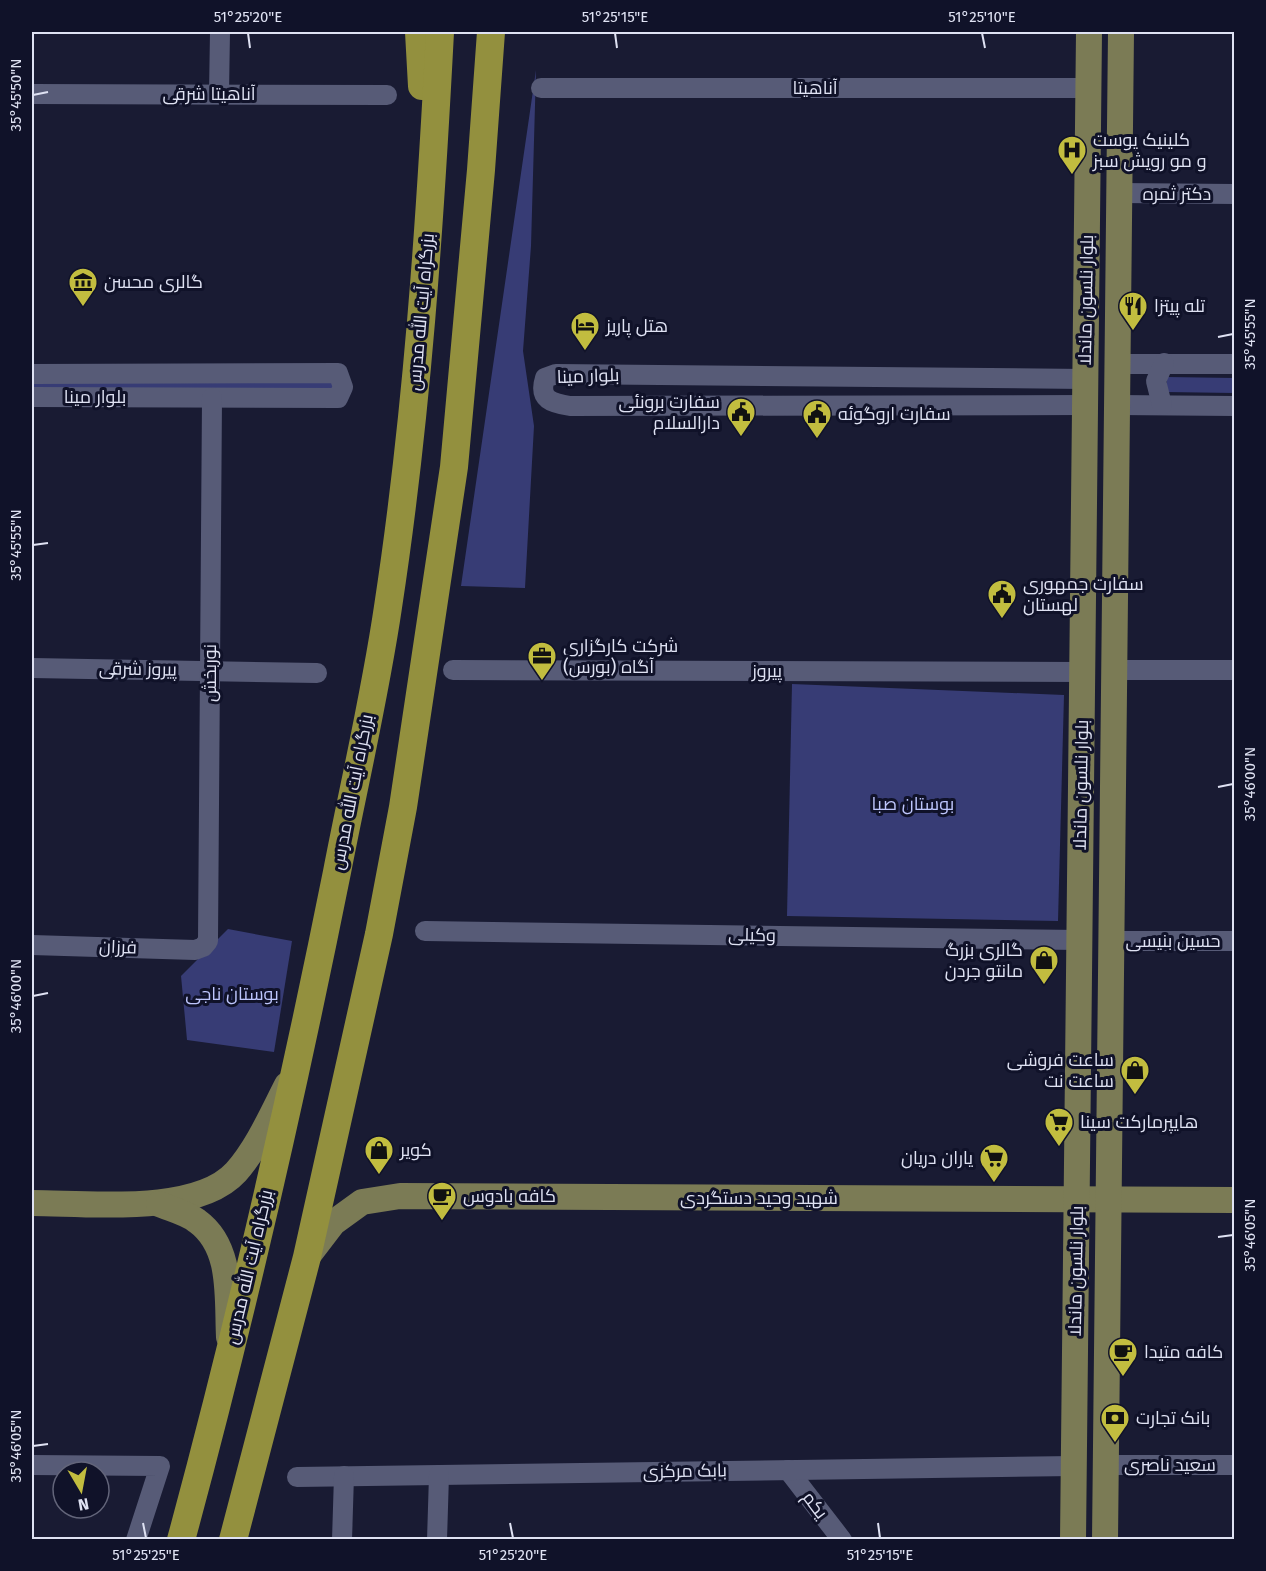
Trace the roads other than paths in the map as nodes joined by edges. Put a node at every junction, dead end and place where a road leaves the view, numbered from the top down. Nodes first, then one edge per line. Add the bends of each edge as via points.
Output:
1 (220, 32) edge
2 (419, 32) edge
3 (440, 32) edge
4 (490, 32) edge
5 (1089, 32) edge
6 (1121, 32) edge
7 (541, 88) dead end
8 (1088, 88) junction
9 (32, 94) edge
10 (219, 94) junction
11 (387, 95) dead end
12 (433, 170) junction
13 (1119, 193) junction
14 (1234, 194) edge
15 (1164, 363) junction
16 (1118, 364) junction
17 (1234, 364) edge
18 (32, 374) edge
19 (1056, 379) junction
20 (1085, 379) junction
21 (32, 397) edge
22 (212, 398) junction
23 (1055, 405) junction
24 (1085, 405) junction
25 (1117, 405) junction
26 (1162, 405) junction
27 (1234, 406) edge
28 (1115, 550) junction
29 (1083, 551) junction
30 (32, 668) edge
31 (210, 670) junction
32 (453, 670) dead end
33 (1114, 670) junction
34 (1234, 670) edge
35 (1082, 672) junction
36 (317, 673) dead end
37 (425, 930) dead end
38 (1079, 940) junction
39 (1112, 941) junction
40 (1234, 941) edge
41 (32, 945) edge
42 (203, 947) joint
43 (298, 1063) junction
44 (1076, 1199) junction
45 (1109, 1199) junction
46 (1234, 1200) edge
47 (32, 1203) edge
48 (159, 1204) junction
49 (307, 1257) junction
50 (230, 1350) junction
51 (32, 1465) edge
52 (1106, 1465) junction
53 (1234, 1465) edge
54 (1074, 1466) junction
55 (788, 1470) junction
56 (439, 1474) junction
57 (344, 1476) junction
58 (297, 1477) dead end
59 (136, 1539) edge
60 (181, 1539) edge
61 (233, 1539) edge
62 (342, 1539) edge
63 (437, 1539) edge
64 (842, 1539) edge
65 (1073, 1539) edge
66 (1106, 1539) edge

1 - 10 street
2 - 12 highway via 419,64
3 - 12 highway, بزرگراه آیت الله مدرس
4 - 49 highway via 454,467 427,652 379,934
5 - 8 main road, بلوار نلسون ماندلا
6 - 13 main road, بلوار نلسون ماندلا
7 - 8 street, آناهیتا
8 - 20 main road, بلوار نلسون ماندلا
9 - 10 street, آناهیتا شرقی
10 - 11 street, آناهیتا شرقی
12 - 43 highway, بزرگراه آیت الله مدرس via 407,459 388,610
13 - 14 street, دکتر ثمره
13 - 16 main road, بلوار نلسون ماندلا
15 - 16 street
15 - 17 street
15 - 26 street via 1156,381
16 - 25 main road, بلوار نلسون ماندلا
18 - 22 street, بلوار مینا via 338,373 344,387 338,398
19 - 20 street, بلوار مینا
19 - 23 street via 1059,388
19 - 23 street, بلوار مینا via 556,374 545,378 542,387 550,402 570,406
20 - 24 main road, بلوار نلسون ماندلا
21 - 22 street, بلوار مینا
22 - 31 street, نوربخش
23 - 24 street, بلوار مینا
24 - 29 main road, بلوار نلسون ماندلا
25 - 26 street
25 - 28 main road, بلوار نلسون ماندلا
26 - 27 street
28 - 29 main road
28 - 33 main road, بلوار نلسون ماندلا
29 - 35 main road, بلوار نلسون ماندلا
30 - 31 street, پیروز شرقی
31 - 36 street, پیروز شرقی
31 - 42 street, نوربخش via 208,941
32 - 35 street, پیروز
33 - 34 street
33 - 39 main road, بلوار نلسون ماندلا
35 - 38 main road, بلوار نلسون ماندلا
37 - 38 street, وكيلی
38 - 44 main road, بلوار نلسون ماندلا
39 - 40 street, حسین بنیسی
39 - 45 main road, بلوار نلسون ماندلا
41 - 42 street, فرزان via 195,950
43 - 48 main road via 250,1154 234,1174 205,1192
43 - 50 highway, بزرگراه آیت الله مدرس
44 - 45 main road, شهید وحید دستگردی
44 - 49 main road, شهید وحید دستگردی via 400,1196 362,1202 333,1223
44 - 54 main road, بلوار نلسون ماندلا
45 - 46 main road, شهید وحید دستگردی
45 - 52 main road, بلوار نلسون ماندلا
47 - 48 main road
48 - 50 main road via 197,1220 220,1245 226,1274
49 - 61 highway
50 - 60 highway, بزرگراه آیت الله مدرس
51 - 59 street via 160,1466
52 - 53 street, سعید ناصری
52 - 66 main road, بلوار نلسون ماندلا
54 - 55 street, بابک مرکزی
54 - 65 main road, بلوار نلسون ماندلا
55 - 56 street, بابک مرکزی
55 - 64 street, یکم
56 - 57 street, بابک مرکزی
56 - 63 street
57 - 58 street, بابک مرکزی
57 - 62 street

